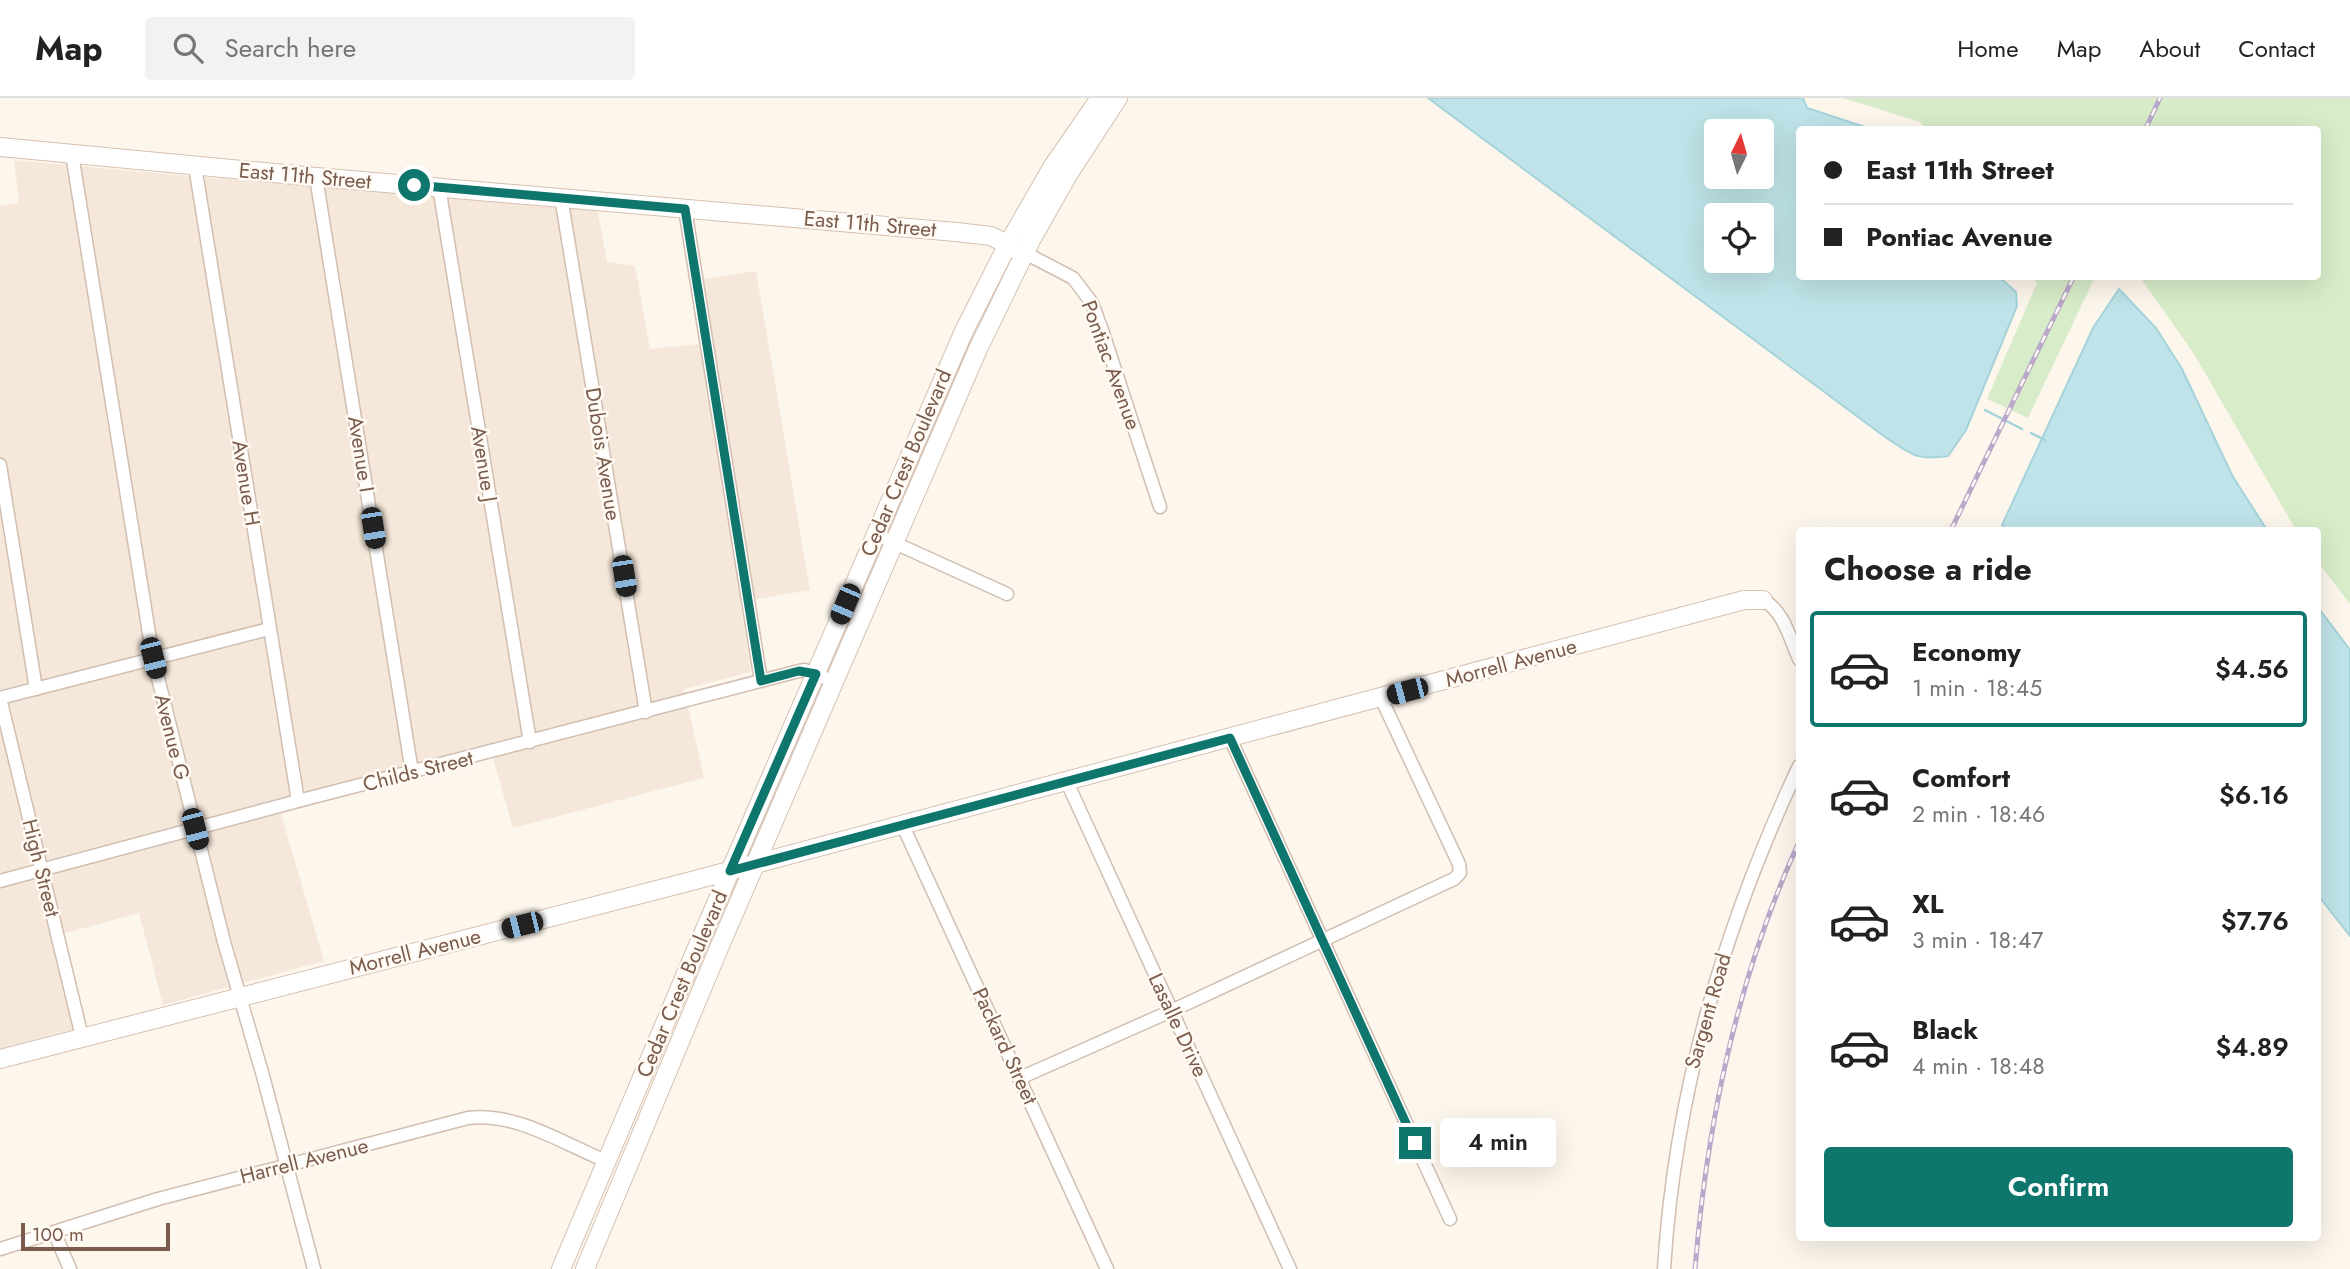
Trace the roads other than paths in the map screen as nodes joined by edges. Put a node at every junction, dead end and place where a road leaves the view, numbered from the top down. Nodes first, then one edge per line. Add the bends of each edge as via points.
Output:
1 (1100, 98) edge
2 (1118, 98) edge
3 (0, 147) edge
4 (72, 154) junction
5 (195, 166) junction
6 (316, 177) junction
7 (439, 187) junction
8 (561, 197) junction
9 (685, 209) junction
10 (1008, 244) junction
11 (1025, 254) junction
12 (0, 465) edge
13 (1160, 507) dead end
14 (875, 534) junction
15 (896, 543) junction
16 (1007, 594) dead end
17 (1763, 600) joint
18 (270, 629) junction
19 (1796, 652) edge
20 (153, 658) junction
21 (816, 674) junction
22 (761, 681) junction
23 (835, 682) junction
24 (36, 689) junction
25 (0, 698) edge
26 (1381, 698) junction
27 (646, 712) junction
28 (1230, 738) junction
29 (530, 742) junction
30 (412, 772) junction
31 (1796, 773) edge
32 (1066, 780) junction
33 (298, 801) junction
34 (902, 824) junction
35 (195, 829) junction
36 (758, 862) junction
37 (41, 871) junction
38 (730, 871) junction
39 (0, 881) edge
40 (1322, 940) junction
41 (240, 998) junction
42 (1171, 1010) junction
43 (82, 1037) junction
44 (0, 1059) edge
45 (1020, 1078) junction
46 (606, 1161) junction
47 (287, 1166) junction
48 (627, 1171) junction
49 (1450, 1219) dead end
50 (54, 1232) junction
51 (0, 1249) edge
52 (70, 1269) edge
53 (314, 1269) edge
54 (561, 1269) edge
55 (586, 1269) edge
56 (1107, 1269) edge
57 (1290, 1269) edge
58 (1664, 1269) edge

1 - 10 street, Cedar Crest Boulevard via 1053,166
2 - 11 street, Cedar Crest Boulevard via 1069,173
3 - 4 street, East 11th Street
4 - 5 street, East 11th Street
4 - 20 street, Avenue G
5 - 6 street, East 11th Street
5 - 18 street, Avenue H
6 - 7 street, East 11th Street
6 - 30 street, Avenue I
7 - 8 street, East 11th Street
7 - 29 street, Avenue J
8 - 9 street, East 11th Street
8 - 27 street, Dubois Avenue
9 - 10 street, East 11th Street via 956,232 991,236
9 - 22 street
10 - 11 street, East 11th Street
10 - 14 street, Cedar Crest Boulevard via 964,331
11 - 13 street, Pontiac Avenue via 1073,278 1091,303
11 - 15 street, Cedar Crest Boulevard via 978,349
12 - 24 street
14 - 15 street
14 - 21 street, Cedar Crest Boulevard
15 - 16 street
15 - 23 street, Cedar Crest Boulevard
17 - 19 street via 1779,613
17 - 26 street, Morrell Avenue via 1744,600
18 - 20 street
18 - 33 street, Avenue H
20 - 24 street
20 - 35 street, Avenue G
21 - 22 street, Childs Street via 799,671
21 - 23 street, Childs Street
21 - 38 street, Cedar Crest Boulevard
22 - 27 street, Childs Street
23 - 36 street, Cedar Crest Boulevard
24 - 25 street
25 - 37 street, High Street
26 - 28 street, Morrell Avenue
26 - 40 street via 1460,873
27 - 29 street, Childs Street
28 - 32 street, Morrell Avenue
28 - 40 street
29 - 30 street, Childs Street
30 - 33 street, Childs Street
31 - 58 street, Sargent Road via 1741,901 1705,1019 1680,1131
32 - 34 street, Morrell Avenue
32 - 42 street, Lasalle Drive
33 - 35 street, Childs Street
34 - 36 street, Morrell Avenue
34 - 45 street, Packard Street
35 - 37 street, Childs Street
35 - 41 street, Avenue G
36 - 38 street, Morrell Avenue
36 - 48 street, Cedar Crest Boulevard
37 - 39 street, Childs Street
37 - 43 street, High Street
38 - 41 street, Morrell Avenue
38 - 46 street, Cedar Crest Boulevard
40 - 42 street
40 - 49 street
41 - 43 street, Morrell Avenue
41 - 47 street, Avenue G
42 - 45 street
42 - 57 street, Lasalle Drive
43 - 44 street, Morrell Avenue
45 - 56 street, Packard Street
46 - 47 street, Harrell Avenue via 511,1121 484,1116
46 - 48 street
46 - 54 street, Cedar Crest Boulevard
47 - 50 street, Harrell Avenue
47 - 53 street, Avenue G
48 - 55 street, Cedar Crest Boulevard
50 - 51 street, Harrell Avenue
50 - 52 street

